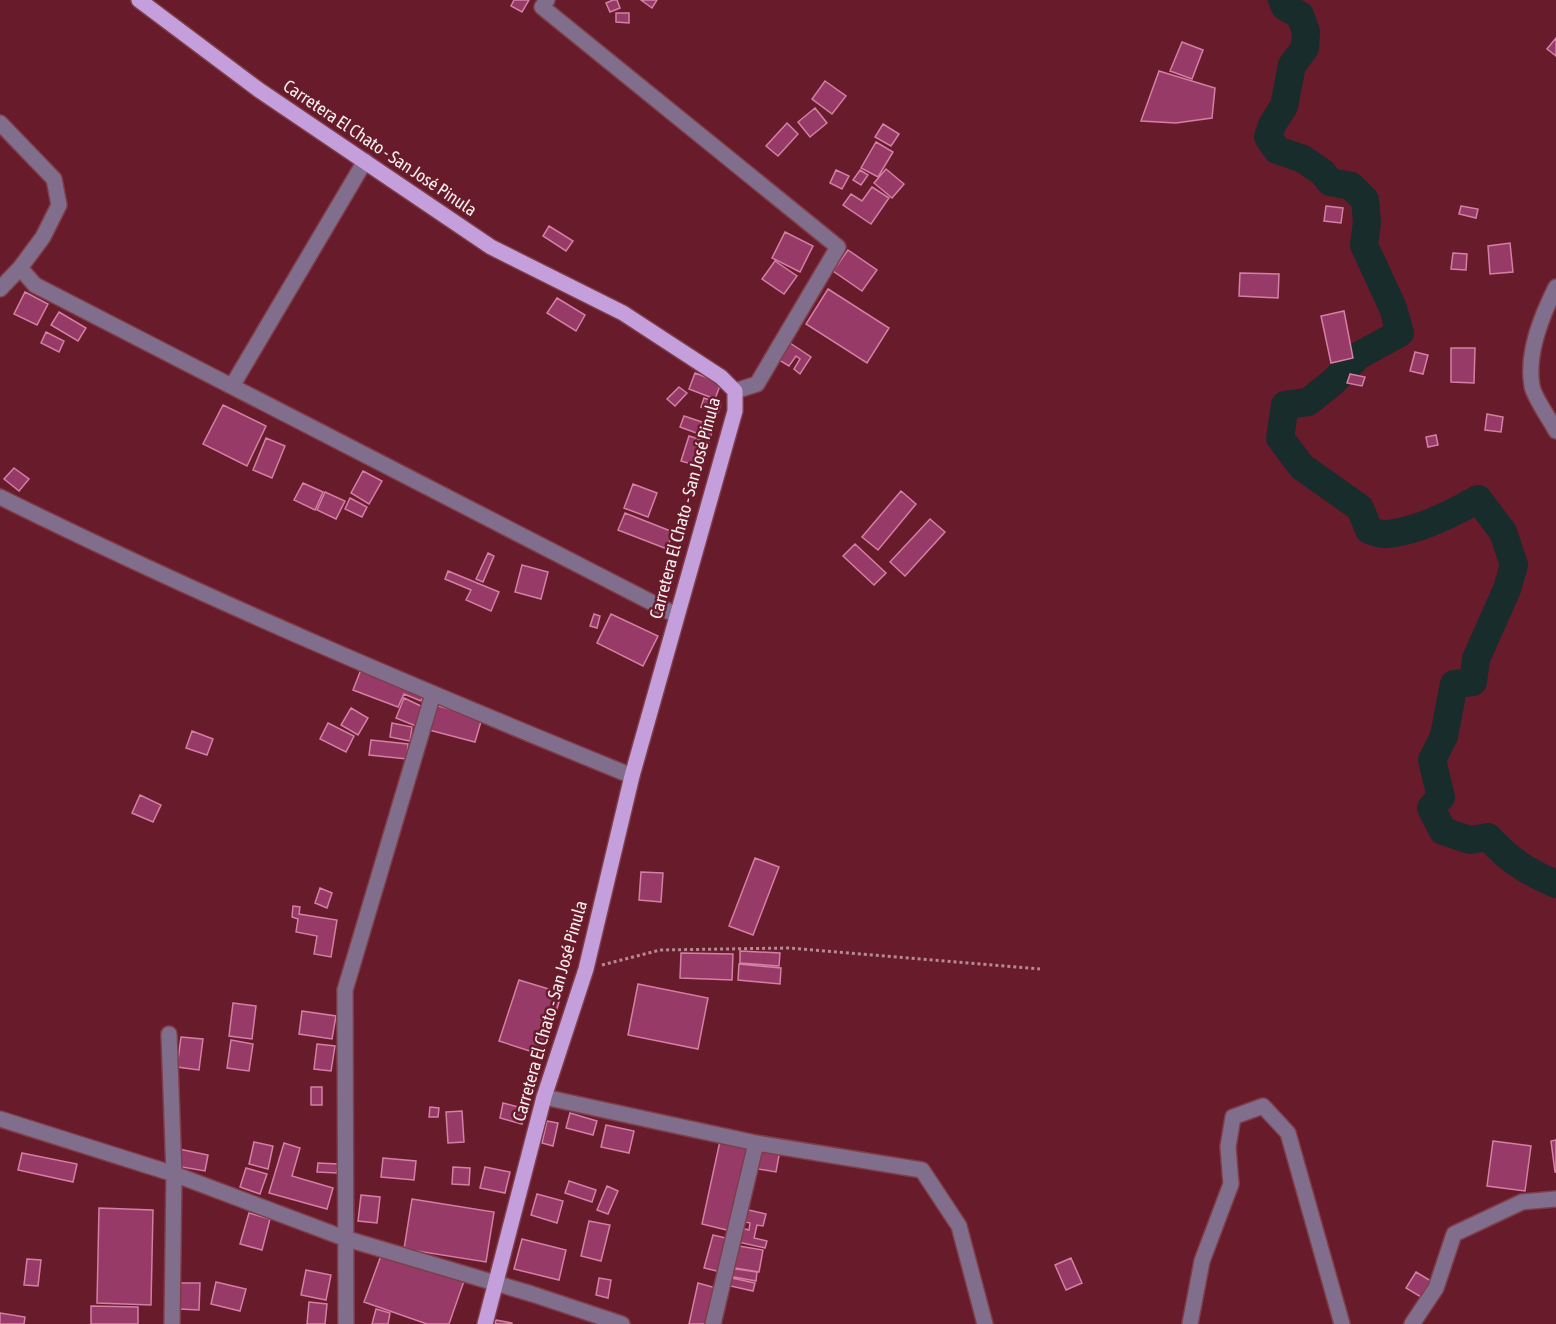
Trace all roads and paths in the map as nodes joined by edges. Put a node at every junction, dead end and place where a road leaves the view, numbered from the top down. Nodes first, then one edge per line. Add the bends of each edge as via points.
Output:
1 (139, 0) edge
2 (546, 0) edge
3 (0, 123) edge
4 (365, 161) junction
5 (20, 268) junction
6 (1556, 287) edge
7 (0, 289) edge
8 (232, 386) junction
9 (735, 391) junction
10 (1556, 431) edge
11 (0, 498) edge
12 (676, 615) junction
13 (433, 694) junction
14 (632, 776) junction
15 (586, 969) junction
16 (1040, 969) dead end
17 (170, 1034) dead end
18 (544, 1097) junction
19 (0, 1119) edge
20 (756, 1143) junction
21 (174, 1174) junction
22 (1556, 1199) edge
23 (344, 1238) junction
24 (496, 1284) junction
25 (172, 1324) edge
26 (346, 1324) edge
27 (485, 1324) edge
28 (622, 1324) edge
29 (713, 1324) edge
30 (985, 1324) edge
31 (1190, 1324) edge
32 (1342, 1324) edge
33 (1412, 1324) edge

1 - 4 main road, Carretera El Chato - San José Pinula via 259,90
2 - 9 street via 542,7 838,247 758,384
3 - 5 street via 54,179 59,205 43,237
4 - 8 street
4 - 9 main road, Carretera El Chato - San José Pinula via 491,247 623,313 721,377
5 - 7 street
5 - 8 street via 35,285
6 - 10 street via 1536,337 1532,361 1532,387
8 - 12 street
9 - 12 main road, Carretera El Chato - San José Pinula via 735,411
11 - 13 street
12 - 14 main road, Carretera El Chato - San José Pinula
13 - 14 street
13 - 23 street via 345,990
14 - 15 main road, Carretera El Chato - San José Pinula
15 - 16 path via 660,950 757,948
15 - 18 main road, Carretera El Chato - San José Pinula
17 - 21 street
18 - 20 street
18 - 24 main road, Carretera El Chato - San José Pinula
19 - 21 street
20 - 29 street
20 - 30 street via 922,1170 959,1226
21 - 23 street
21 - 25 street
22 - 33 street via 1522,1202 1454,1234 1436,1288
23 - 24 street
23 - 26 street
24 - 27 main road, Carretera El Chato - San José Pinula
24 - 28 street
31 - 32 street via 1202,1261 1231,1184 1228,1147 1233,1116 1263,1106 1288,1133

